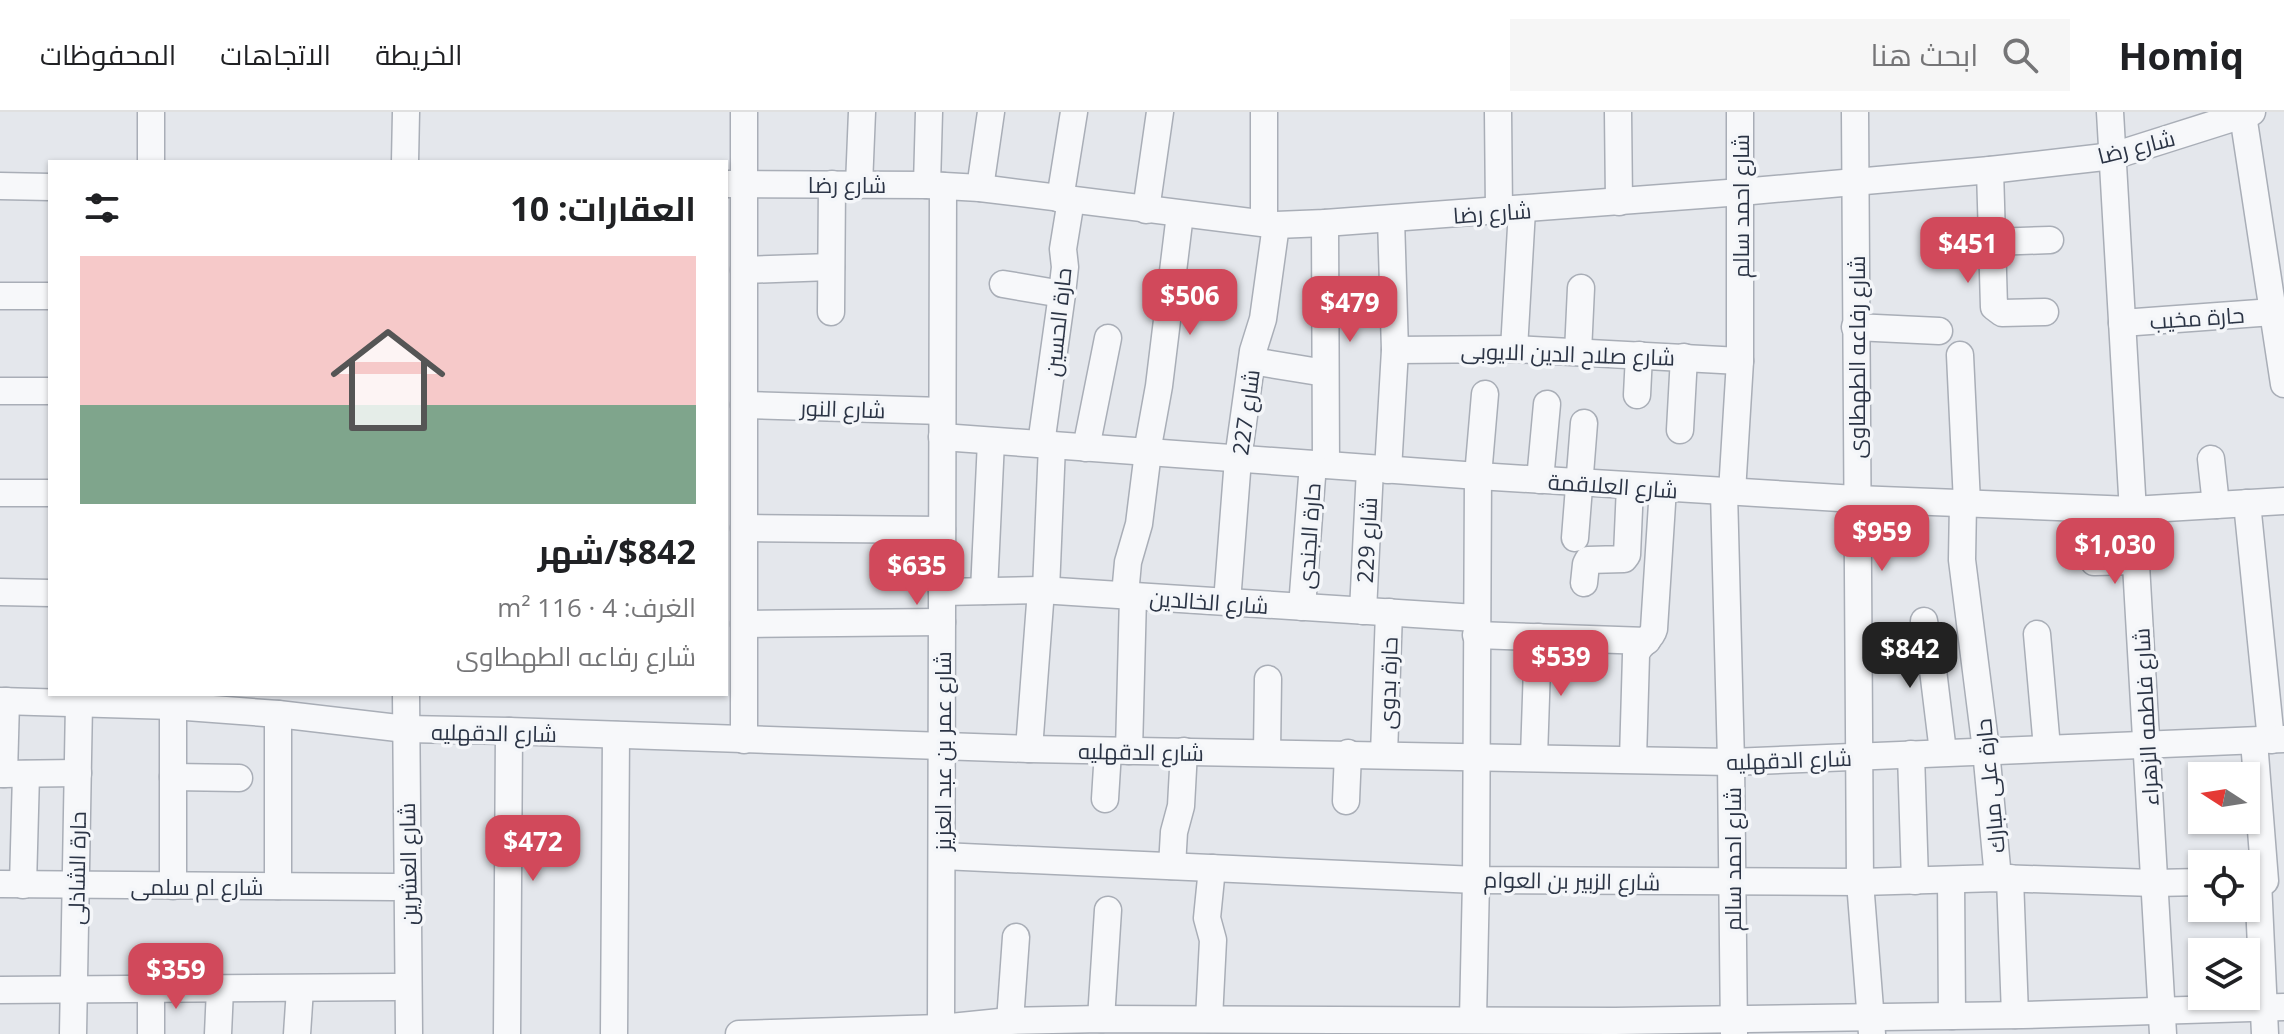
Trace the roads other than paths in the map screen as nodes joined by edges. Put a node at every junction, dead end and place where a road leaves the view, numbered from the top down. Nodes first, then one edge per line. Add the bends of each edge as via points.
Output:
1 (151, 112) edge
2 (392, 112) edge
3 (406, 112) edge
4 (744, 112) edge
5 (862, 112) edge
6 (929, 112) edge
7 (991, 112) edge
8 (1074, 112) edge
9 (1160, 112) edge
10 (1264, 112) edge
11 (1498, 112) edge
12 (1618, 112) edge
13 (1740, 112) edge
14 (1855, 112) edge
15 (2110, 112) edge
16 (2248, 114) edge
17 (2113, 156) junction
18 (151, 160) edge
19 (392, 160) edge
20 (405, 160) edge
21 (1990, 170) junction
22 (1855, 182) junction
23 (735, 184) edge
24 (832, 184) junction
25 (859, 185) junction
26 (935, 185) junction
27 (0, 186) edge
28 (48, 187) edge
29 (980, 188) junction
30 (1741, 192) junction
31 (1066, 200) junction
32 (1619, 202) junction
33 (1146, 210) junction
34 (1510, 210) junction
35 (1180, 214) junction
36 (1391, 219) junction
37 (1325, 223) junction
38 (1270, 224) junction
39 (2050, 240) dead end
40 (1992, 242) junction
41 (831, 267) junction
42 (738, 284) edge
43 (1003, 284) dead end
44 (1581, 288) dead end
45 (1062, 294) junction
46 (0, 296) edge
47 (48, 296) edge
48 (831, 312) dead end
49 (2045, 312) dead end
50 (2273, 312) junction
51 (2122, 323) junction
52 (1855, 327) junction
53 (1939, 331) dead end
54 (1108, 338) dead end
55 (1514, 349) junction
56 (1395, 350) junction
57 (1578, 352) junction
58 (1639, 355) junction
59 (1960, 355) dead end
60 (1684, 357) junction
61 (1252, 361) junction
62 (1740, 361) junction
63 (1325, 373) junction
64 (2284, 384) edge
65 (0, 391) edge
66 (48, 391) edge
67 (1485, 394) dead end
68 (1637, 395) dead end
69 (738, 400) edge
70 (1547, 404) dead end
71 (942, 411) junction
72 (1584, 423) dead end
73 (1680, 430) dead end
74 (942, 437) junction
75 (991, 441) junction
76 (1047, 445) junction
77 (1086, 448) junction
78 (1148, 452) junction
79 (1238, 459) junction
80 (2211, 459) dead end
81 (1319, 465) junction
82 (1379, 469) junction
83 (1478, 476) junction
84 (1540, 480) junction
85 (1579, 483) junction
86 (1630, 486) junction
87 (1663, 488) junction
88 (1728, 492) junction
89 (0, 493) edge
90 (48, 493) edge
91 (1856, 499) junction
92 (2284, 501) edge
93 (1965, 503) junction
94 (2247, 503) junction
95 (2216, 505) junction
96 (2132, 510) junction
97 (738, 511) edge
98 (942, 530) junction
99 (1575, 538) dead end
100 (2135, 561) junction
101 (2094, 562) dead end
102 (1584, 583) dead end
103 (1044, 590) junction
104 (984, 591) junction
105 (0, 592) edge
106 (942, 592) junction
107 (48, 593) edge
108 (1129, 596) junction
109 (1227, 602) junction
110 (1302, 607) junction
111 (1363, 611) junction
112 (1389, 612) junction
113 (738, 614) edge
114 (1924, 621) dead end
115 (942, 622) junction
116 (1476, 626) junction
117 (2037, 634) dead end
118 (1538, 637) junction
119 (1647, 641) junction
120 (1268, 679) dead end
121 (393, 696) edge
122 (406, 696) edge
123 (3, 701) edge
124 (158, 701) edge
125 (79, 703) junction
126 (278, 714) junction
127 (399, 728) junction
128 (509, 731) junction
129 (616, 735) junction
130 (744, 740) junction
131 (2270, 740) edge
132 (2146, 744) junction
133 (942, 746) junction
134 (2047, 748) junction
135 (1029, 749) junction
136 (1986, 750) junction
137 (1119, 751) junction
138 (1184, 751) junction
139 (1267, 752) junction
140 (1943, 752) junction
141 (1348, 753) junction
142 (1384, 754) junction
143 (1911, 754) junction
144 (1477, 756) junction
145 (1859, 756) junction
146 (1534, 757) junction
147 (1633, 759) junction
148 (1731, 762) junction
149 (78, 773) junction
150 (10, 774) edge
151 (173, 777) junction
152 (239, 778) dead end
153 (1105, 799) dead end
154 (1346, 801) dead end
155 (12, 826) edge
156 (942, 856) junction
157 (1172, 866) junction
158 (1212, 868) junction
159 (2004, 878) junction
160 (1476, 880) junction
161 (1951, 880) junction
162 (1915, 881) junction
163 (2263, 881) edge
164 (1732, 882) junction
165 (1860, 882) junction
166 (2188, 882) edge
167 (2154, 883) junction
168 (12, 884) edge
169 (76, 885) junction
170 (173, 886) junction
171 (278, 886) junction
172 (394, 887) junction
173 (1108, 910) dead end
174 (1016, 937) dead end
175 (395, 987) junction
176 (74, 989) junction
177 (151, 989) junction
178 (220, 989) junction
179 (300, 989) junction
180 (0, 990) edge
181 (1952, 1016) junction
182 (2271, 1016) edge
183 (1101, 1019) junction
184 (2019, 1021) edge
185 (2163, 1022) edge
186 (1192, 1024) edge
187 (1477, 1024) edge
188 (1871, 1025) edge
189 (1001, 1026) edge
190 (1734, 1026) edge
191 (1287, 1027) edge
192 (1543, 1027) edge
193 (1616, 1027) edge
194 (941, 1028) junction
195 (73, 1034) edge
196 (151, 1034) edge
197 (218, 1034) edge
198 (297, 1034) edge
199 (395, 1034) edge
200 (409, 1034) edge
201 (507, 1034) edge
202 (614, 1034) edge
203 (739, 1034) edge
204 (793, 1034) edge

1 - 18 street
2 - 19 street
3 - 20 street
4 - 23 street
5 - 25 street
6 - 26 street, شارع عمر بن عبد العزيز
7 - 29 street
8 - 31 street, حارة الحسين
9 - 33 street
10 - 38 street, شارع 227
11 - 34 street
12 - 32 street
13 - 30 street, شارع احمد سالم
14 - 22 street, شارع رفاعه الطهطاوى
15 - 17 street, شارع فاطمه الزهراء
16 - 17 street, شارع رضا
16 - 50 street
17 - 21 street, شارع رضا
17 - 51 street, شارع فاطمه الزهراء
21 - 22 street, شارع رضا
21 - 40 street
22 - 30 street, شارع رضا
22 - 52 street, شارع رفاعه الطهطاوى
23 - 24 street, شارع رضا
23 - 42 street
24 - 25 street, شارع رضا
24 - 41 street
25 - 26 street, شارع رضا
26 - 29 street, شارع رضا
26 - 71 street, شارع عمر بن عبد العزيز
27 - 28 street
29 - 31 street, شارع رضا
30 - 32 street, شارع رضا
30 - 62 street, شارع احمد سالم
31 - 33 street, شارع رضا
31 - 45 street, حارة الحسين
32 - 34 street, شارع رضا
33 - 35 street, شارع رضا
34 - 36 street, شارع رضا
34 - 55 street
35 - 38 street, شارع رضا
35 - 78 street
36 - 37 street, شارع رضا
36 - 56 street, شارع 229
37 - 38 street, شارع رضا
37 - 63 street
38 - 61 street, شارع 227 via 1263,319
39 - 40 street
40 - 49 street via 1996,310
41 - 42 street
41 - 48 street
42 - 69 street
43 - 45 street
44 - 57 street
45 - 76 street, حارة الحسين
46 - 47 street
50 - 51 street, حارة مخيب
50 - 64 street
51 - 96 street, شارع فاطمه الزهراء
52 - 53 street
52 - 91 street, شارع رفاعه الطهطاوى
54 - 77 street
55 - 56 street, شارع صلاح الدين الايوبى
55 - 57 street, شارع صلاح الدين الايوبى
56 - 82 street, شارع 229
57 - 58 street, شارع صلاح الدين الايوبى
58 - 60 street, شارع صلاح الدين الايوبى
58 - 68 street
59 - 93 street, حارة على مبارك
60 - 62 street, شارع صلاح الدين الايوبى
60 - 73 street
61 - 63 street
61 - 79 street, شارع 227
62 - 88 street, شارع احمد سالم
63 - 81 street
65 - 66 street
67 - 83 street
69 - 71 street, شارع النور
69 - 97 street
70 - 84 street
71 - 74 street, شارع عمر بن عبد العزيز
72 - 85 street
74 - 75 street, شارع العلاقمة
74 - 98 street, شارع عمر بن عبد العزيز
75 - 76 street, شارع العلاقمة
75 - 104 street
76 - 77 street, شارع العلاقمة
76 - 103 street, حارة الحسين
77 - 78 street, شارع العلاقمة
78 - 79 street, شارع العلاقمة
78 - 108 street via 1139,524 1128,562
79 - 81 street, شارع العلاقمة
79 - 109 street, شارع 227
80 - 95 street
81 - 82 street, شارع العلاقمة
81 - 110 street, حارة الجندى
82 - 83 street, شارع العلاقمة
82 - 111 street, شارع 229
83 - 84 street, شارع العلاقمة
83 - 116 street
84 - 85 street, شارع العلاقمة
85 - 86 street, شارع العلاقمة
85 - 99 street
86 - 87 street, شارع العلاقمة
86 - 102 street via 1627,555 1588,560
87 - 88 street, شارع العلاقمة
87 - 119 street via 1654,629
88 - 91 street, شارع العلاقمة
88 - 148 street, شارع احمد سالم
89 - 90 street
91 - 93 street, شارع العلاقمة
91 - 145 street, شارع رفاعه الطهطاوى
92 - 94 street, شارع العلاقمة
93 - 96 street, شارع العلاقمة
93 - 136 street, حارة على مبارك via 1962,560
94 - 95 street, شارع العلاقمة
94 - 131 street
95 - 96 street, شارع العلاقمة
96 - 100 street, شارع فاطمه الزهراء
97 - 98 street
97 - 113 street
98 - 106 street, شارع عمر بن عبد العزيز
100 - 101 street
100 - 132 street, شارع فاطمه الزهراء
103 - 104 street, شارع الخالدين
103 - 108 street, شارع الخالدين
103 - 135 street, حارة الحسين
104 - 106 street, شارع الخالدين
105 - 107 street
106 - 115 street, شارع عمر بن عبد العزيز
108 - 109 street, شارع الخالدين
108 - 137 street
109 - 110 street, شارع الخالدين
110 - 111 street, شارع الخالدين
111 - 112 street, شارع الخالدين
112 - 116 street, شارع الخالدين
112 - 142 street, حارة بدوى
113 - 115 street
113 - 130 street
114 - 140 street
115 - 133 street, شارع عمر بن عبد العزيز
116 - 118 street, شارع الخالدين
116 - 144 street
117 - 134 street
118 - 119 street, شارع الخالدين
118 - 146 street
119 - 147 street via 1636,655
120 - 139 street
121 - 127 street, شارع العشرين
122 - 127 street, شارع العشرين
123 - 125 street, شارع الدقهليه
123 - 150 street
124 - 125 street, شارع الدقهليه
124 - 126 street, شارع الدقهليه
124 - 151 street
125 - 149 street, حارة الشاذلى
126 - 127 street, شارع الدقهليه
126 - 171 street
127 - 128 street, شارع الدقهليه
127 - 172 street, شارع العشرين
127 - 200 street, شارع العشرين
128 - 129 street, شارع الدقهليه
128 - 201 street
129 - 130 street, شارع الدقهليه
129 - 202 street
130 - 133 street, شارع الدقهليه
131 - 132 street, شارع الدقهليه
131 - 163 street
132 - 134 street, شارع الدقهليه
132 - 167 street, شارع فاطمه الزهراء
133 - 135 street, شارع الدقهليه
133 - 156 street, شارع عمر بن عبد العزيز
134 - 136 street, شارع الدقهليه
135 - 137 street, شارع الدقهليه
136 - 140 street, شارع الدقهليه
136 - 159 street, حارة على مبارك
137 - 138 street, شارع الدقهليه
137 - 153 street
138 - 139 street, شارع الدقهليه
138 - 157 street
139 - 141 street, شارع الدقهليه
140 - 143 street, شارع الدقهليه
141 - 142 street, شارع الدقهليه
141 - 154 street
142 - 144 street, شارع الدقهليه
143 - 145 street, شارع الدقهليه
143 - 162 street
144 - 146 street, شارع الدقهليه
144 - 160 street
145 - 148 street, شارع الدقهليه
145 - 165 street, شارع رفاعه الطهطاوى
146 - 147 street, شارع الدقهليه
147 - 148 street, شارع الدقهليه
148 - 164 street, شارع احمد سالم
149 - 150 street
149 - 169 street, حارة الشاذلى
150 - 155 street
151 - 152 street
151 - 170 street
155 - 168 street
156 - 157 street, شارع الزبير بن العوام
156 - 194 street, شارع عمر بن عبد العزيز
157 - 158 street, شارع الزبير بن العوام
158 - 160 street, شارع الزبير بن العوام
158 - 186 street via 1207,918 1213,940
159 - 161 street, شارع الزبير بن العوام
159 - 167 street, شارع الزبير بن العوام
159 - 184 street, حارة على مبارك
160 - 164 street, شارع الزبير بن العوام
160 - 187 street
161 - 162 street, شارع الزبير بن العوام
161 - 181 street
162 - 165 street, شارع الزبير بن العوام
163 - 182 street
164 - 165 street, شارع الزبير بن العوام
164 - 190 street, شارع احمد سالم
165 - 188 street, شارع رفاعه الطهطاوى
166 - 167 street, شارع الزبير بن العوام
167 - 185 street, شارع فاطمه الزهراء
168 - 169 street, شارع ام سلمى
169 - 170 street, شارع ام سلمى
169 - 176 street, حارة الشاذلى
170 - 171 street, شارع ام سلمى
171 - 172 street, شارع ام سلمى
172 - 175 street, شارع العشرين
173 - 183 street
174 - 189 street
175 - 179 street
175 - 199 street, شارع العشرين
176 - 177 street
176 - 180 street
176 - 195 street, حارة الشاذلى
177 - 178 street
177 - 196 street
178 - 179 street
178 - 197 street
179 - 198 street
181 - 184 street
181 - 188 street
182 - 185 street
183 - 186 street
183 - 189 street
184 - 185 street
186 - 191 street
187 - 191 street
187 - 192 street
188 - 190 street
189 - 194 street
190 - 193 street
192 - 193 street
194 - 204 street
203 - 204 street

